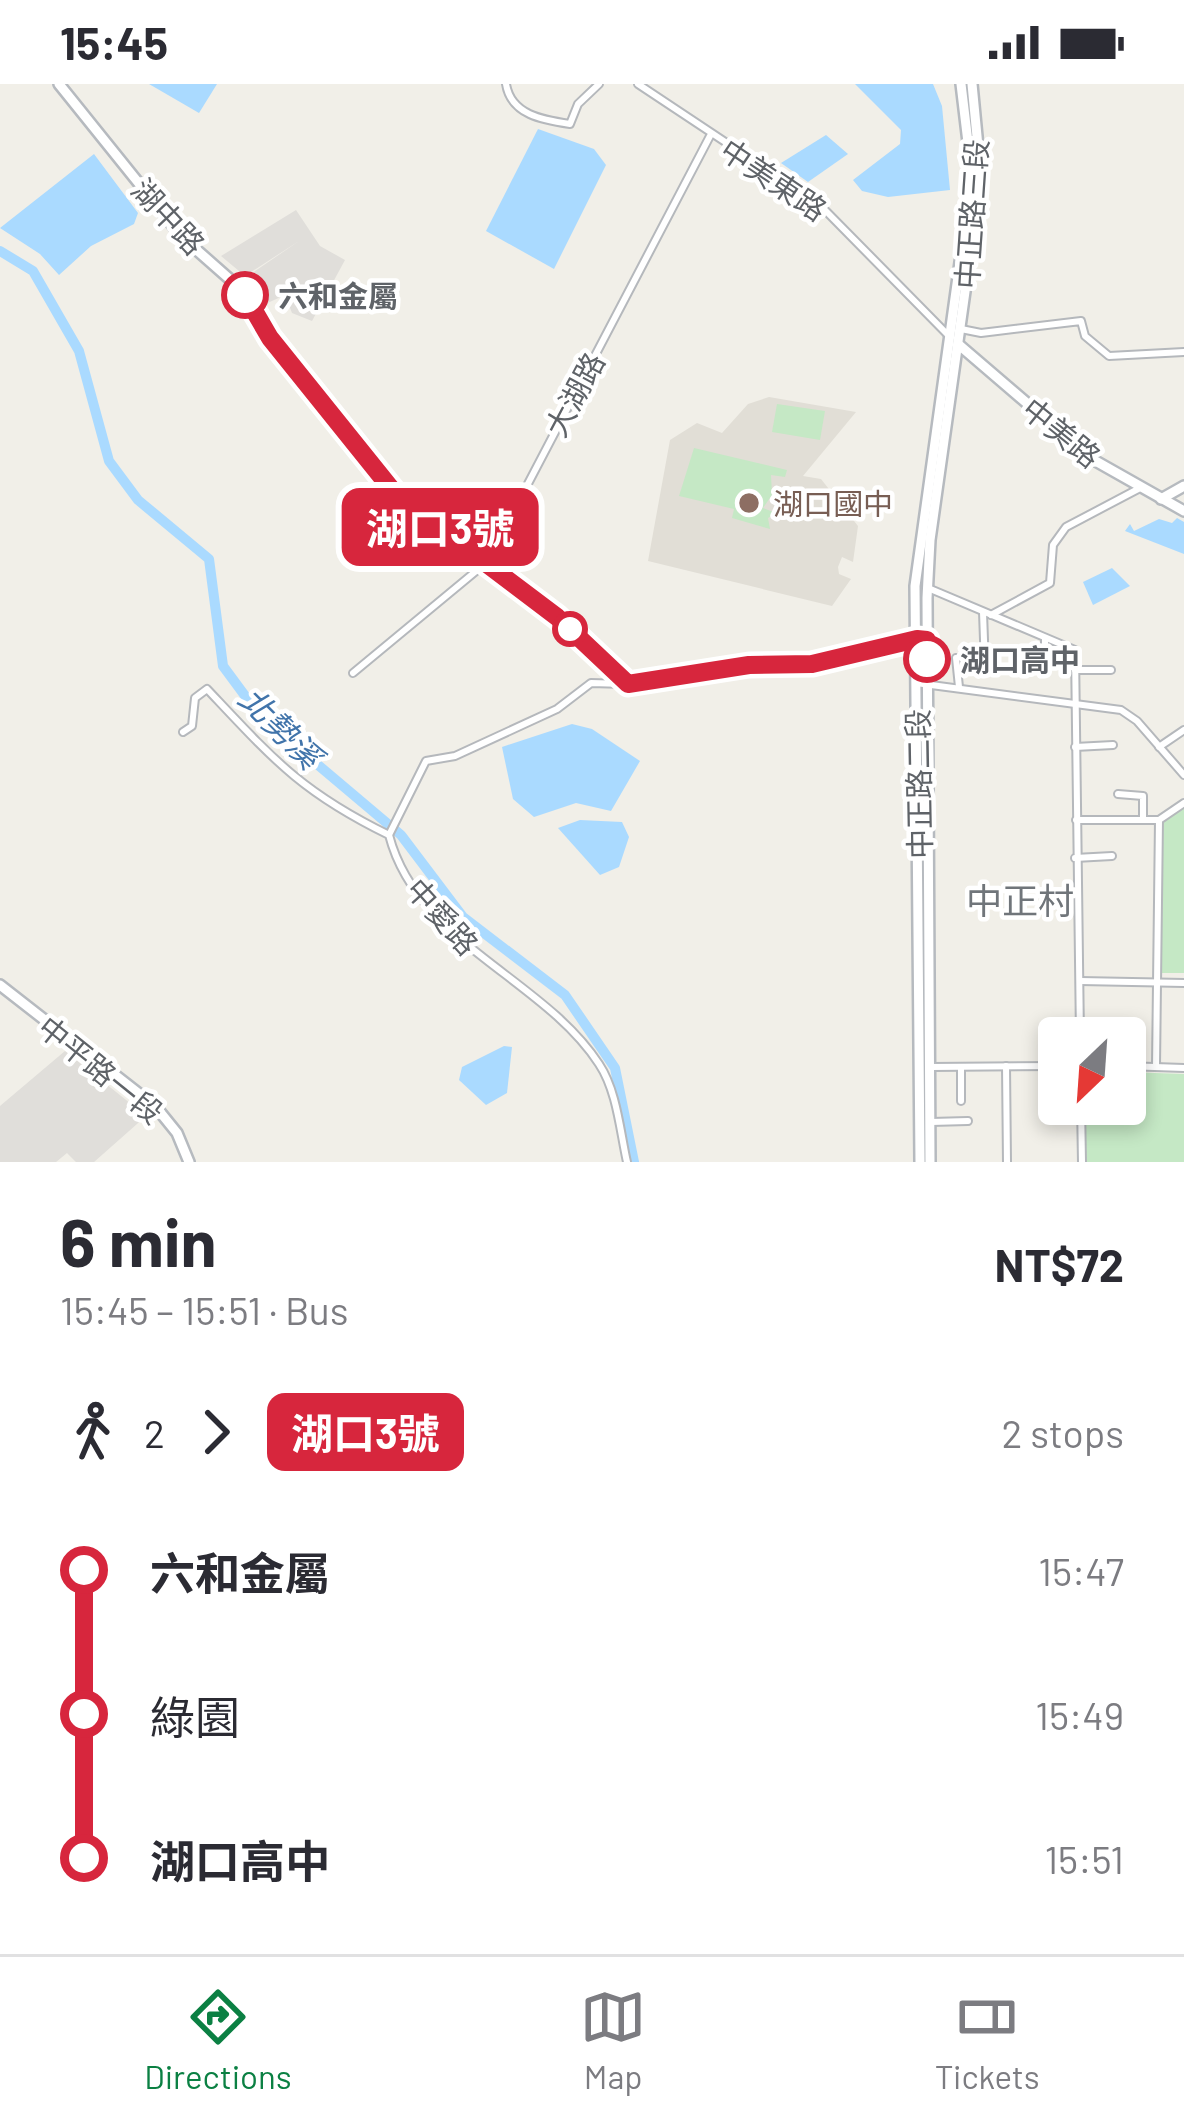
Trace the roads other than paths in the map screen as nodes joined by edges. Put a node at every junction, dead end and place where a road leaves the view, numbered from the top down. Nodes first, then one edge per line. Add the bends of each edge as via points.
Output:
1 (59, 84) edge
2 (506, 84) edge
3 (599, 84) edge
4 (638, 84) edge
5 (961, 84) edge
6 (972, 84) edge
7 (710, 136) junction
8 (961, 329) junction
9 (954, 340) junction
10 (1184, 352) edge
11 (1184, 486) edge
12 (1140, 488) junction
13 (1161, 499) junction
14 (1184, 512) edge
15 (487, 562) junction
16 (928, 588) junction
17 (987, 614) junction
18 (1045, 638) junction
19 (922, 639) junction
20 (956, 658) dead end
21 (1045, 666) dead end
22 (985, 668) dead end
23 (1075, 670) junction
24 (1111, 670) dead end
25 (353, 674) dead end
26 (922, 683) junction
27 (628, 684) junction
28 (959, 686) junction
29 (1075, 700) junction
30 (1184, 730) edge
31 (183, 733) dead end
32 (1113, 745) dead end
33 (1159, 746) junction
34 (1075, 747) junction
35 (1184, 775) edge
36 (1118, 794) dead end
37 (1184, 803) edge
38 (1076, 820) junction
39 (1143, 820) junction
40 (1159, 820) junction
41 (389, 835) junction
42 (1112, 856) dead end
43 (1075, 858) junction
44 (1080, 981) junction
45 (1156, 982) junction
46 (1184, 983) edge
47 (0, 986) edge
48 (1080, 1017) edge
49 (1006, 1066) junction
50 (1038, 1066) edge
51 (1146, 1066) edge
52 (1156, 1066) junction
53 (926, 1067) junction
54 (961, 1067) junction
55 (1184, 1068) edge
56 (961, 1101) dead end
57 (968, 1121) dead end
58 (931, 1122) junction
59 (1081, 1125) edge
60 (184, 1149) junction
61 (178, 1162) edge
62 (189, 1162) edge
63 (627, 1162) edge
64 (920, 1162) edge
65 (930, 1162) edge
66 (1007, 1162) edge
67 (1082, 1162) edge

1 - 15 main road, 湖中路 via 182,237 242,290 270,338 397,496
2 - 3 street via 526,112 571,124
4 - 7 street, 中美東路
5 - 9 main road, 中正路三段 via 972,176
6 - 8 main road, 中正路三段 via 981,178
7 - 9 street, 中美東路 via 820,205
7 - 15 street, 大湖路
8 - 9 main road, 中正路三段
8 - 10 street via 1081,321 1109,356
9 - 12 main road, 中美路 via 1092,459
9 - 16 main road, 中正路二段
9 - 19 main road, 中正路二段 via 920,527
11 - 13 main road
12 - 13 main road, 中美路
12 - 17 street via 1066,527 1053,545 1050,584
13 - 14 main road, 中美路
15 - 25 street, 大湖路
15 - 27 main road, 湖中路
16 - 17 street
16 - 19 main road, 中正路二段
17 - 18 street
17 - 22 street
18 - 21 street
18 - 23 street via 1075,650
19 - 26 main road, 中正路二段
19 - 27 main road via 812,664
20 - 28 street
23 - 24 street
23 - 29 street
26 - 28 street
26 - 53 main road, 中正路二段
27 - 41 street via 592,683 557,709 427,761
28 - 29 street
29 - 33 street via 1121,710
29 - 34 street
30 - 33 street
31 - 41 street via 192,726 195,698 207,689 290,777 350,820
32 - 34 street
33 - 35 street
34 - 38 street
36 - 39 street via 1143,796
37 - 40 street
38 - 39 street
38 - 43 street
39 - 40 street
40 - 45 street
41 - 63 street, 中愛路 via 409,882 472,952 599,1063
42 - 43 street
43 - 44 street
44 - 45 street
44 - 48 street
45 - 46 street
45 - 52 street
47 - 60 main road, 中平路一段 via 156,1108
49 - 50 street
49 - 54 street
49 - 66 street
51 - 52 street
52 - 55 street
53 - 54 street
53 - 58 main road, 中正路二段
53 - 64 main road, 中正路二段
54 - 56 street
57 - 58 street
58 - 65 main road, 中正路二段
59 - 67 street
60 - 61 main road
60 - 62 main road, 中平路一段

